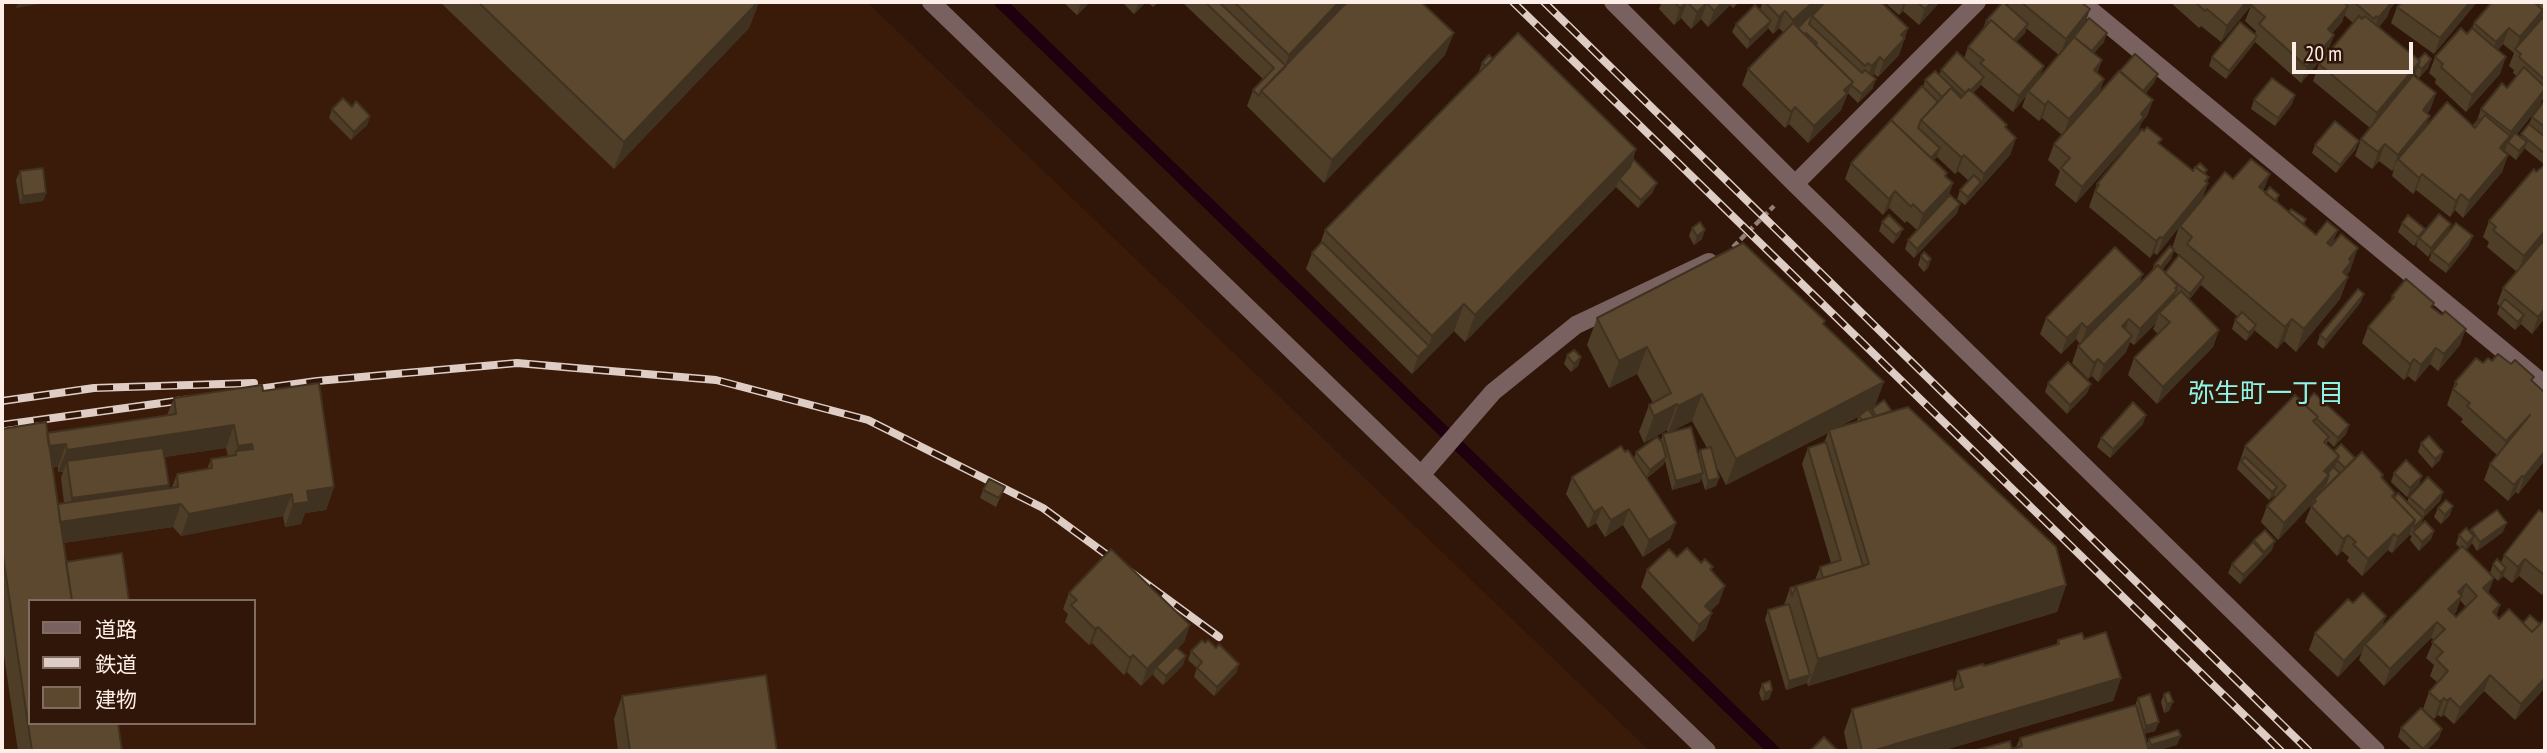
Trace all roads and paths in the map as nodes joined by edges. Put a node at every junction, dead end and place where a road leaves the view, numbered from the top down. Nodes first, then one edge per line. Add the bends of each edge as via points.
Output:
1 (931, 2) edge
2 (1613, 2) edge
3 (1976, 2) edge
4 (2081, 2) edge
5 (1795, 184) junction
6 (1725, 254) joint
7 (2545, 385) edge
8 (1421, 475) junction
9 (1707, 751) edge
10 (2376, 751) edge

1 - 8 street
2 - 5 street
3 - 5 street
4 - 7 street
5 - 6 path
5 - 10 street
6 - 8 street via 1576,325 1493,392
8 - 9 street

